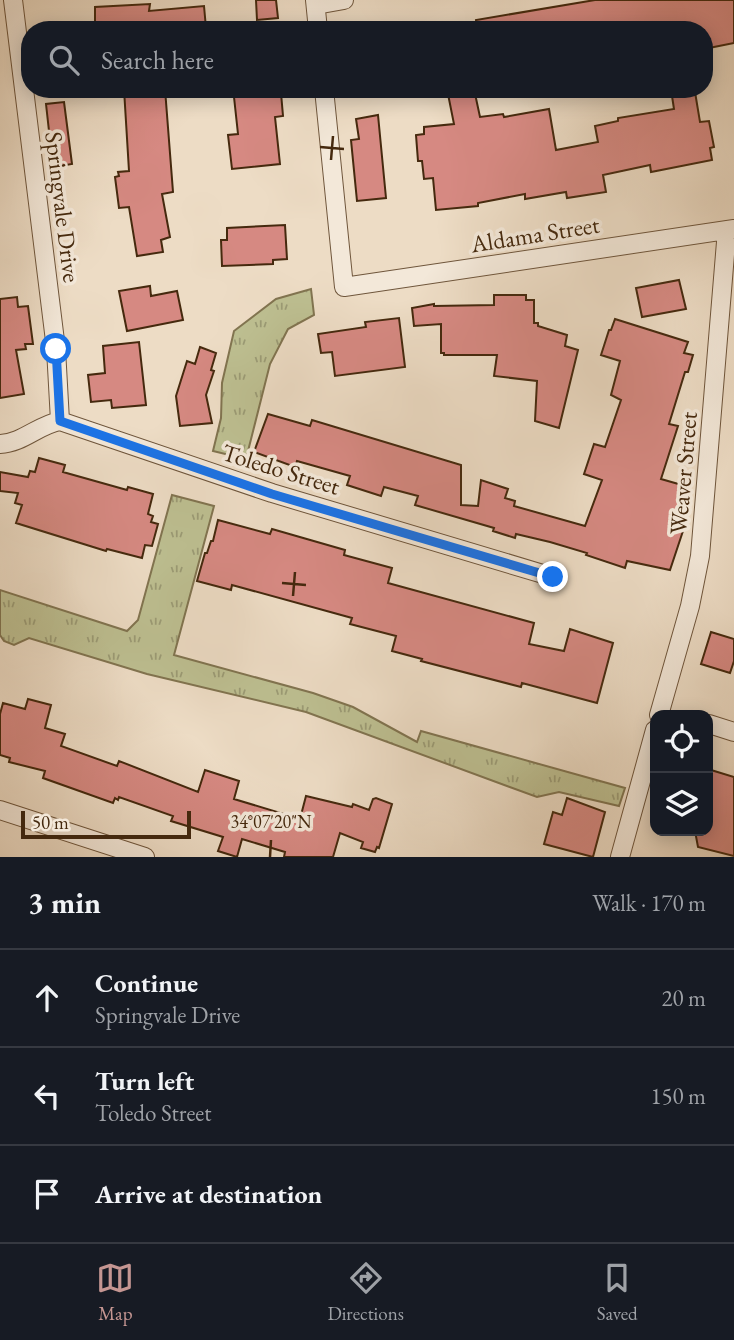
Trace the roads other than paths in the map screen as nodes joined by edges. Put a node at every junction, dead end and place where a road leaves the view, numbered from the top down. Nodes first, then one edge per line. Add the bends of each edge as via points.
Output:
1 (13, 0) edge
2 (344, 0) edge
3 (315, 3) edge
4 (317, 21) edge
5 (21, 65) edge
6 (25, 98) edge
7 (325, 98) edge
8 (731, 229) edge
9 (60, 421) junction
10 (0, 444) edge
11 (553, 577) dead end
12 (660, 710) edge
13 (713, 725) edge
14 (734, 732) edge
15 (650, 748) edge
16 (0, 810) edge
17 (145, 857) edge
18 (620, 857) edge

1 - 5 street, Springvale Drive
2 - 3 street
3 - 4 street
6 - 9 street, Springvale Drive via 56,349
7 - 8 street, Aldama Street via 344,287
8 - 12 street, Weaver Street via 700,556
9 - 10 street
9 - 11 street, Toledo Street via 272,494
13 - 14 street
15 - 18 street
16 - 17 street

